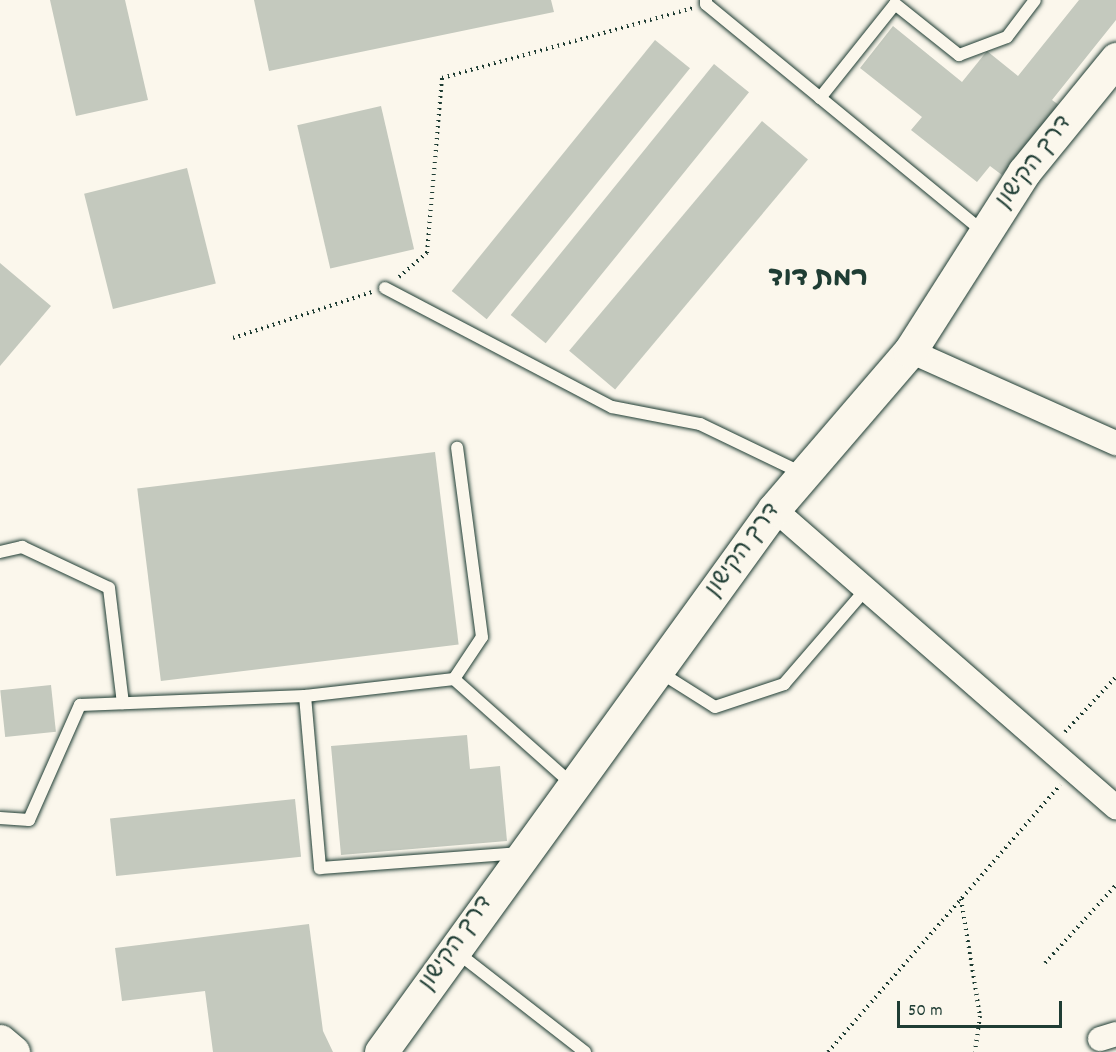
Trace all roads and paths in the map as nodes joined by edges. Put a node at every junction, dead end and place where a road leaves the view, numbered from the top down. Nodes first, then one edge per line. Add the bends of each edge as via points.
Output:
1 (1035, 0) edge
2 (706, 2) edge
3 (1116, 59) edge
4 (820, 98) junction
5 (985, 232) junction
6 (386, 288) junction
7 (233, 338) dead end
8 (910, 351) junction
9 (1116, 443) edge
10 (457, 448) dead end
11 (802, 473) junction
12 (774, 509) junction
13 (0, 552) edge
14 (866, 589) junction
15 (656, 670) junction
16 (1116, 677) edge
17 (454, 679) junction
18 (305, 696) junction
19 (123, 703) junction
20 (1050, 748) junction
21 (1074, 769) junction
22 (572, 784) junction
23 (1116, 807) edge
24 (0, 818) edge
25 (522, 853) junction
26 (1116, 885) edge
27 (961, 899) junction
28 (453, 950) junction
29 (1045, 963) dead end
30 (0, 1041) edge
31 (13, 1052) edge
32 (381, 1052) edge
33 (585, 1052) edge
34 (828, 1052) edge
35 (975, 1052) edge

1 - 4 lane via 1007,37 959,55 895,4
2 - 4 lane
2 - 6 path via 442,78 427,253
3 - 5 main road, דרך הקישון via 1024,172
4 - 5 lane
5 - 8 main road, דרך הקישון
6 - 7 path
6 - 11 lane via 612,408 700,424
8 - 9 street
8 - 11 main road, דרך הקישון
10 - 17 lane via 482,637
11 - 12 main road, דרך הקישון
12 - 14 street
12 - 15 main road, דרך הקישון
13 - 19 lane via 22,547 109,588
14 - 15 lane via 784,684 715,707
14 - 20 street
15 - 22 main road, דרך הקישון
16 - 20 path
17 - 18 lane
17 - 22 lane
18 - 19 lane
18 - 25 lane via 320,868
19 - 24 lane via 80,705 29,820
20 - 21 street
21 - 23 street
21 - 27 path
22 - 25 main road, דרך הקישון
25 - 28 main road, דרך הקישון
26 - 29 path
27 - 34 path
27 - 35 path via 980,1016
28 - 32 main road, דרך הקישון
28 - 33 lane
30 - 31 main road

